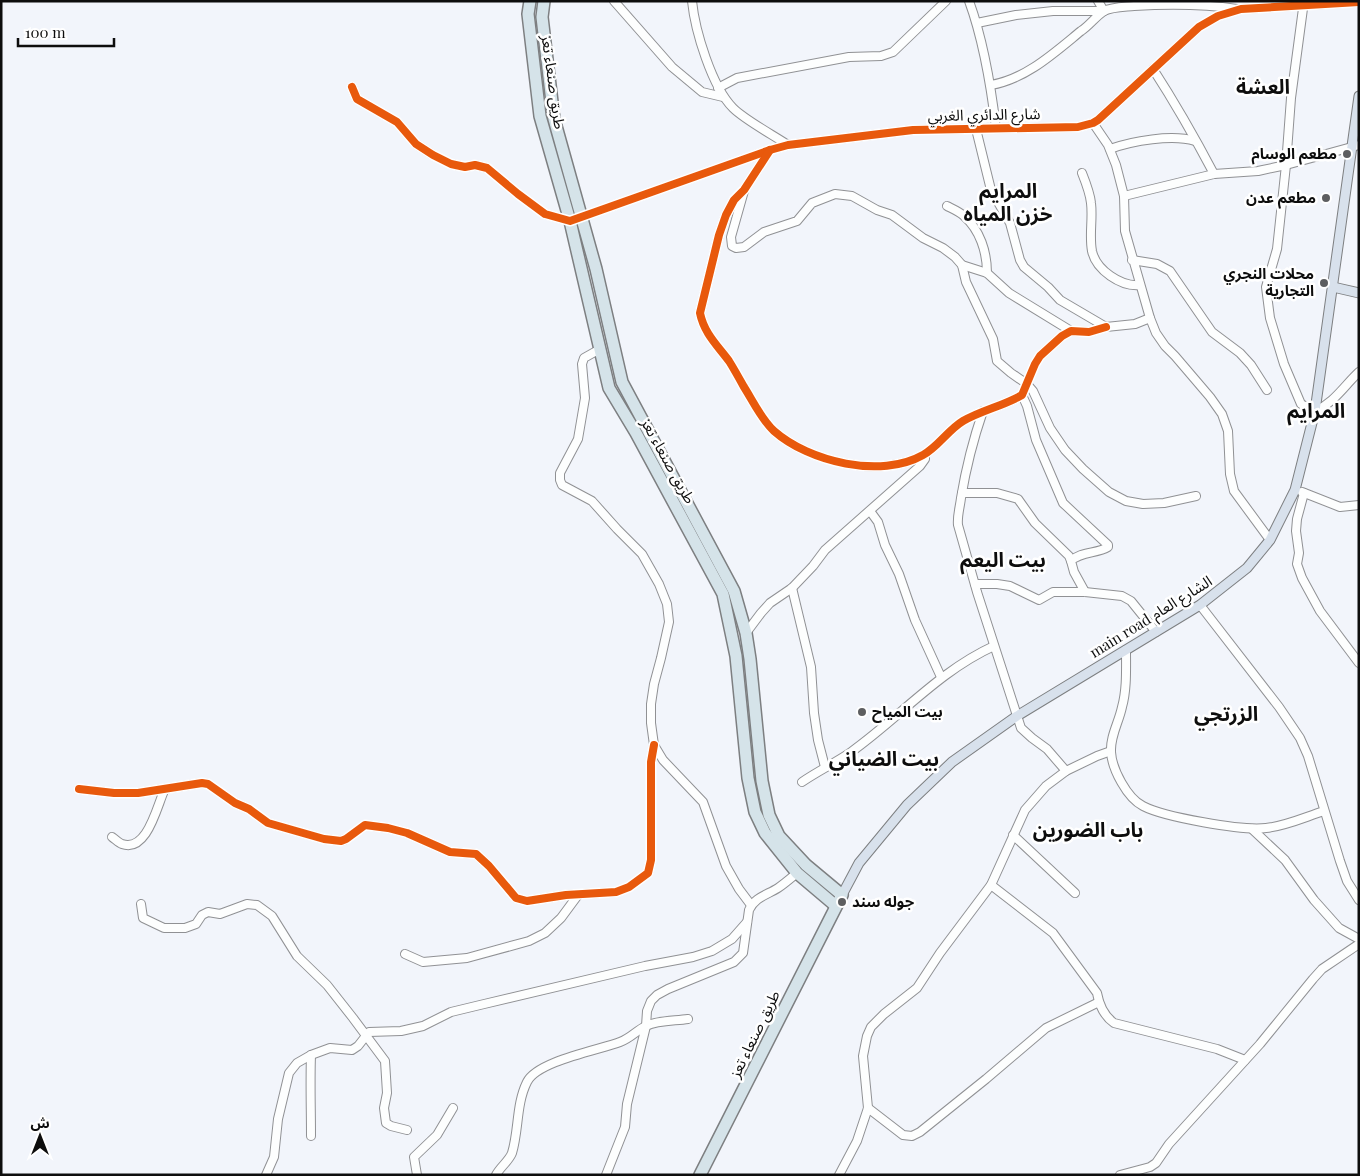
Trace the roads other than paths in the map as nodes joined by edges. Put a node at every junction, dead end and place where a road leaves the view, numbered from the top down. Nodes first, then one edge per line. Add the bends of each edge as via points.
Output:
1 (530, 1) edge
2 (544, 1) edge
3 (614, 1) edge
4 (692, 1) edge
5 (946, 1) edge
6 (969, 1) edge
7 (1098, 1) edge
8 (1359, 2) edge
9 (1125, 4) edge
10 (1304, 4) edge
11 (1241, 9) junction
12 (1104, 12) junction
13 (977, 22) junction
14 (1153, 69) junction
15 (991, 85) junction
16 (352, 87) dead end
17 (718, 88) junction
18 (1359, 96) edge
19 (723, 97) junction
20 (1093, 123) junction
21 (996, 128) junction
22 (976, 129) junction
23 (1195, 141) junction
24 (788, 145) junction
25 (1355, 147) edge
26 (1110, 149) junction
27 (770, 150) junction
28 (1286, 165) junction
29 (1082, 173) dead end
30 (1214, 174) junction
31 (744, 190) junction
32 (1124, 196) junction
33 (947, 206) dead end
34 (582, 218) junction
35 (570, 221) junction
36 (1132, 260) junction
37 (962, 265) junction
38 (987, 273) junction
39 (1140, 285) junction
40 (1333, 287) junction
41 (1359, 293) edge
42 (1150, 318) junction
43 (1106, 327) junction
44 (1072, 331) junction
45 (600, 349) junction
46 (1359, 372) edge
47 (1027, 384) junction
48 (1267, 390) dead end
49 (1022, 395) junction
50 (983, 411) junction
51 (1315, 411) junction
52 (925, 454) junction
53 (1295, 490) junction
54 (962, 493) junction
55 (1304, 493) junction
56 (1196, 496) dead end
57 (1359, 505) edge
58 (870, 511) junction
59 (1270, 540) junction
60 (1071, 560) junction
61 (975, 584) junction
62 (792, 588) junction
63 (1085, 592) junction
64 (1200, 605) junction
65 (1156, 632) junction
66 (746, 633) junction
67 (733, 635) junction
68 (994, 646) junction
69 (1126, 650) junction
70 (1359, 663) edge
71 (941, 677) junction
72 (1017, 716) junction
73 (654, 745) junction
74 (1111, 750) junction
75 (825, 766) junction
76 (1066, 771) junction
77 (802, 782) dead end
78 (79, 789) dead end
79 (164, 790) junction
80 (1324, 810) junction
81 (1252, 829) junction
82 (1013, 834) junction
83 (112, 837) dead end
84 (797, 872) junction
85 (991, 885) junction
86 (1075, 893) dead end
87 (578, 895) junction
88 (842, 895) junction
89 (1359, 900) edge
90 (141, 904) dead end
91 (751, 905) junction
92 (836, 906) junction
93 (747, 922) junction
94 (1359, 939) edge
95 (1359, 944) edge
96 (405, 954) dead end
97 (1099, 1002) junction
98 (688, 1019) dead end
99 (646, 1026) junction
100 (366, 1035) junction
101 (311, 1056) junction
102 (1245, 1060) junction
103 (453, 1108) dead end
104 (868, 1108) junction
105 (407, 1130) dead end
106 (311, 1136) dead end
107 (266, 1175) edge
108 (417, 1175) edge
109 (496, 1175) edge
110 (606, 1175) edge
111 (700, 1175) edge
112 (839, 1175) edge
113 (1120, 1175) edge

1 - 35 highway, طريق صنعاء تعز via 528,14 540,116
2 - 34 highway, طريق صنعاء تعز via 542,17 554,120
3 - 19 street via 672,67 702,92
4 - 17 street via 696,24
5 - 17 street via 893,52 737,78
6 - 13 street
7 - 12 street
8 - 10 street, شارع الدائري الغربي
9 - 11 street via 1212,5
9 - 12 street
10 - 11 street, شارع الدائري الغربي
10 - 28 street
11 - 14 street, شارع الدائري الغربي via 1218,16 1199,28
12 - 13 street via 1053,11
12 - 15 street via 1029,71
13 - 15 street
14 - 20 street, شارع الدائري الغربي
14 - 23 street via 1181,112
15 - 21 street
16 - 35 street via 357,99 397,122 416,144 433,156 451,164 487,168 545,214
17 - 19 street
18 - 25 main road, main road الشارع العام
19 - 24 street via 735,110
20 - 21 street, شارع الدائري الغربي via 1078,127
20 - 26 street
21 - 22 street, شارع الدائري الغربي
22 - 24 street, شارع الدائري الغربي via 913,130
22 - 43 street via 991,190 1010,223 1024,267 1060,300
23 - 26 street via 1169,138
23 - 30 street
24 - 27 street, شارع الدائري الغربي
25 - 28 street
25 - 40 main road, main road الشارع العام
26 - 32 street
27 - 31 street
27 - 34 street, شارع الدائري الغربي
28 - 30 street
28 - 51 street via 1277,249 1266,287 1270,318 1284,364 1301,404
29 - 39 street via 1092,205 1094,257 1109,275 1124,283
30 - 32 street
31 - 37 street via 731,237 732,246 736,248 744,247 771,229 797,221 812,203 829,195 844,194 896,217
31 - 52 street via 726,214 700,313 702,325 764,420 806,451 838,461 884,466
32 - 36 street via 1125,231
33 - 38 street via 965,217 978,234 986,256
34 - 35 street, شارع الدائري الغربي
34 - 66 highway, طريق صنعاء تعز via 622,382 734,591
35 - 45 highway, طريق صنعاء تعز
36 - 39 street
36 - 48 street via 1157,264 1170,271 1212,332 1240,353
37 - 38 street
37 - 47 street via 966,282 993,339 997,360
38 - 44 street via 1009,293
39 - 42 street
40 - 41 main road
40 - 51 main road, main road الشارع العام
42 - 43 street via 1135,324
42 - 59 street via 1164,346 1176,356 1222,414 1228,431 1234,490
43 - 44 street via 1089,332
44 - 47 street via 1040,356
45 - 67 highway, طريق صنعاء تعز via 610,388 723,594
45 - 73 street via 584,358 582,364 583,416 578,439 560,473 560,480 562,485 592,501 642,554 664,597 668,622 651,704
46 - 51 street via 1335,399
47 - 49 street
47 - 56 street via 1065,450 1109,492 1126,501 1143,504
49 - 50 street
49 - 60 street via 1036,440 1063,503 1108,545
50 - 52 street via 950,430
50 - 54 street via 972,441
51 - 53 main road, main road الشارع العام
52 - 58 street via 920,466
53 - 55 street
53 - 59 main road, main road الشارع العام
54 - 60 street via 997,493 1018,499 1035,523
54 - 61 street via 958,525
55 - 57 street via 1340,507
55 - 70 street via 1297,519 1297,564 1320,611
58 - 62 street via 825,550
58 - 71 street via 878,522 912,614
59 - 64 main road, main road الشارع العام via 1247,568
60 - 63 street
61 - 63 street via 1010,586 1039,600 1053,592
61 - 68 street
62 - 66 street via 770,603
62 - 75 street via 811,668 815,722
63 - 65 street via 1114,594 1128,599
64 - 65 main road, main road الشارع العام
64 - 80 street via 1300,738
65 - 69 main road, main road الشارع العام
66 - 67 highway
66 - 88 highway, طريق صنعاء تعز via 762,781 769,815 779,836 806,865
67 - 84 highway, طريق صنعاء تعز via 754,812 765,833
68 - 71 street
68 - 72 street
69 - 72 main road, main road الشارع العام
69 - 74 street via 1122,707
71 - 75 street via 850,753
72 - 76 street via 1021,728 1047,749
72 - 88 main road, main road الشارع العام via 952,762 907,805 859,863
73 - 87 street via 648,873 616,892
73 - 91 street via 663,760 703,802 726,866
74 - 76 street
74 - 81 street via 1120,779 1142,806 1179,817
75 - 77 street
76 - 82 street via 1046,786 1025,810
78 - 79 street via 130,793
79 - 83 street via 148,831 140,840 122,844
79 - 87 street via 182,785 208,784 268,823 341,841 365,825 408,833 450,852 476,854 516,898 527,901
80 - 81 street via 1284,825
80 - 89 street via 1347,882
81 - 94 street via 1285,860 1339,928
82 - 85 street
82 - 86 street
84 - 91 street
84 - 92 highway, طريق صنعاء تعز
85 - 97 street via 1053,933
85 - 104 street via 917,988 884,1014 866,1036 863,1056
87 - 96 street via 561,918 545,933 529,941 466,958 423,962
88 - 92 highway, طريق صنعاء تعز
90 - 100 street via 144,918 164,928 185,928 208,912 220,914 247,904 257,905 272,916 297,956 327,985
91 - 93 street
92 - 111 highway, طريق صنعاء تعز
93 - 99 street via 743,953 734,962 657,995 647,1011
93 - 100 street via 732,939 712,951 693,957 480,1004 451,1012 423,1026
95 - 102 street via 1322,969
97 - 102 street via 1107,1018 1114,1022 1217,1049
97 - 104 street via 1046,1028 912,1136 903,1135
98 - 99 street
99 - 109 street via 622,1042 536,1071 527,1080 522,1094 511,1155
99 - 110 street via 626,1104 625,1127
100 - 101 street via 352,1050 330,1048
100 - 105 street via 385,1061 386,1123
101 - 106 street
101 - 107 street via 297,1063 289,1073 278,1119 274,1157
102 - 113 street via 1169,1144 1156,1163
103 - 108 street via 437,1135 414,1156
104 - 112 street via 857,1141

